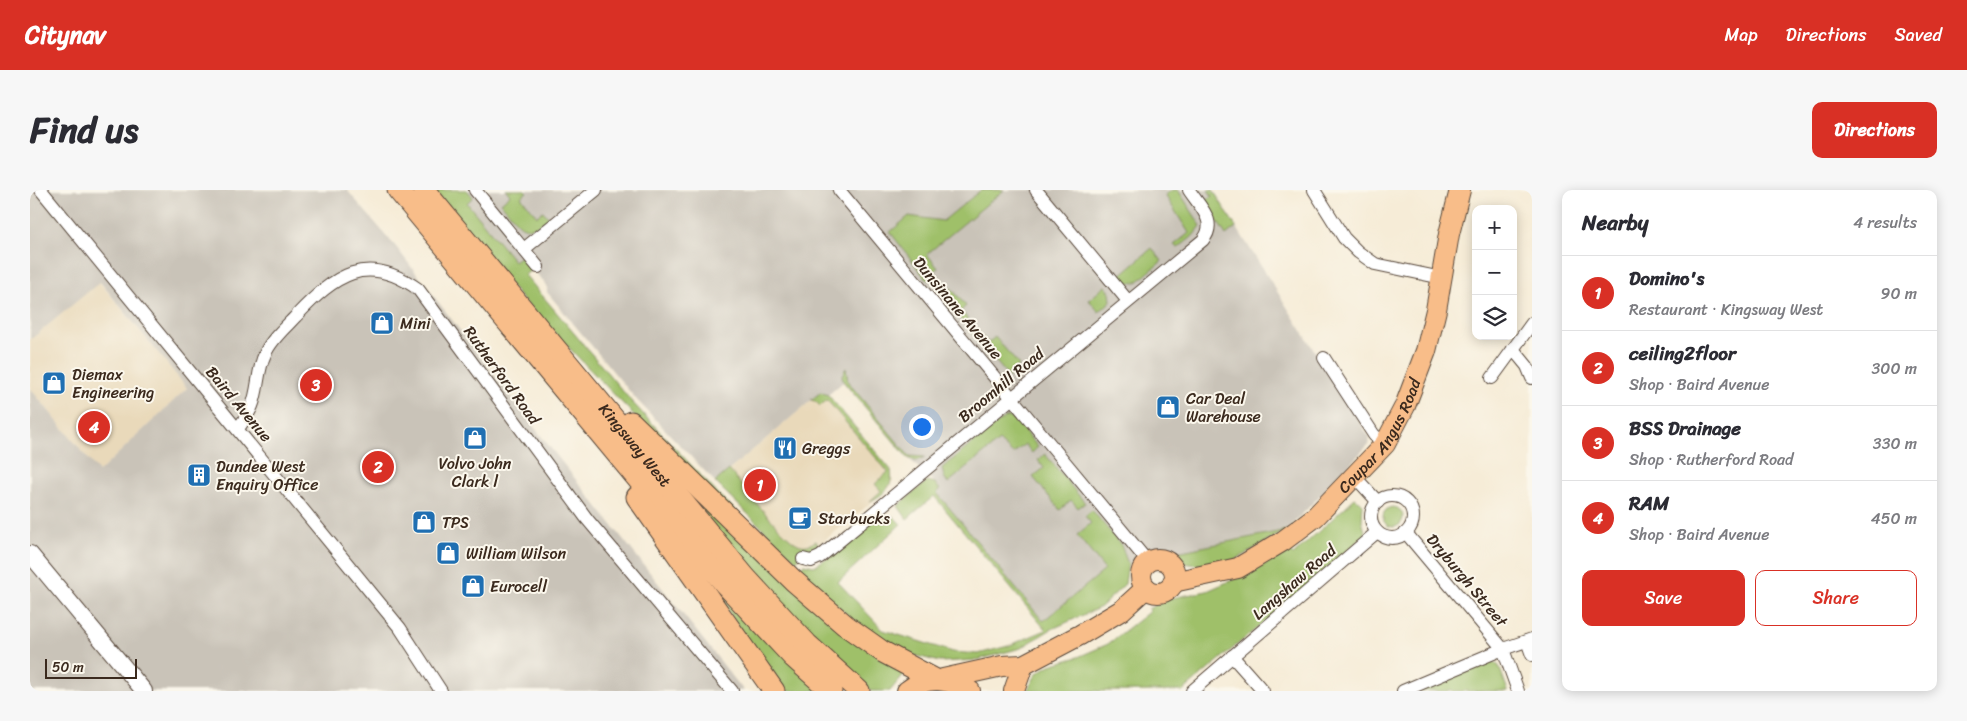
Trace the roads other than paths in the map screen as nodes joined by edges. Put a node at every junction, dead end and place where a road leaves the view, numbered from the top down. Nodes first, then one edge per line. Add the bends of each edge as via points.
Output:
1 (41, 190) edge
2 (398, 190) edge
3 (424, 190) edge
4 (475, 190) edge
5 (596, 190) edge
6 (839, 190) edge
7 (1036, 190) edge
8 (1189, 190) edge
9 (1314, 190) edge
10 (1460, 190) edge
11 (524, 249) junction
12 (538, 267) dead end
13 (1442, 278) junction
14 (1128, 301) junction
15 (1532, 323) edge
16 (548, 342) junction
17 (1513, 349) junction
18 (1324, 358) dead end
19 (547, 370) junction
20 (1492, 378) dead end
21 (1532, 378) edge
22 (1012, 398) junction
23 (238, 429) junction
24 (1385, 444) junction
25 (1355, 477) junction
26 (1378, 502) junction
27 (1377, 532) junction
28 (1406, 533) junction
29 (30, 554) edge
30 (803, 559) dead end
31 (1148, 562) junction
32 (1173, 582) junction
33 (1146, 588) junction
34 (1530, 640) edge
35 (1503, 649) junction
36 (1532, 655) edge
37 (1232, 656) junction
38 (1023, 665) junction
39 (938, 679) junction
40 (142, 690) edge
41 (441, 691) edge
42 (732, 691) edge
43 (774, 691) edge
44 (831, 691) edge
45 (859, 691) edge
46 (907, 691) edge
47 (970, 691) edge
48 (1014, 691) edge
49 (1192, 691) edge
50 (1263, 691) edge
51 (1403, 691) edge
52 (1518, 691) edge

1 - 23 street, Baird Avenue
2 - 19 highway, Kingsway West
3 - 16 highway, Kingsway West
4 - 11 street
5 - 11 street
6 - 22 street, Dunsinane Avenue
7 - 14 street
8 - 14 street, Broomhill Road via 1210,222 1209,232
9 - 13 street via 1344,238 1374,264
10 - 13 main road, Coupar Angus Road
11 - 12 street
13 - 24 main road, Coupar Angus Road via 1426,350 1405,406
14 - 22 street, Broomhill Road
15 - 17 street
16 - 39 highway via 802,588 882,652
16 - 45 highway, Kingsway West via 746,578 806,644
17 - 20 street
17 - 21 street
18 - 24 street via 1374,435
19 - 43 highway
19 - 44 highway, Kingsway West via 724,583 793,657
22 - 30 street, Broomhill Road via 820,557 811,561
22 - 31 street, Dunsinane Avenue
23 - 41 street, Baird Avenue via 400,628
23 - 42 street, Rutherford Road via 252,406 265,352 318,295 342,277 356,272 371,270 402,278 418,289 587,519
24 - 25 main road, Coupar Angus Road
25 - 26 street
25 - 32 main road, Coupar Angus Road via 1315,517 1238,568
26 - 27 street via 1371,521
26 - 28 street, Dryburgh Street via 1389,497 1407,502 1413,521
27 - 28 street, Dryburgh Street via 1389,538
27 - 37 street, Langshaw Road
28 - 35 street, Dryburgh Street
29 - 40 street
31 - 32 main road via 1158,559 1168,563 1174,572
31 - 33 main road via 1141,577
32 - 33 main road, Coupar Angus Road via 1171,587 1161,592
33 - 38 main road via 1122,610
34 - 35 street
34 - 36 street
35 - 51 street, Dryburgh Street
35 - 52 street, Dryburgh Street
37 - 49 street, Langshaw Road
37 - 50 street
38 - 39 main road
38 - 48 main road
39 - 46 main road via 916,684
39 - 47 main road

